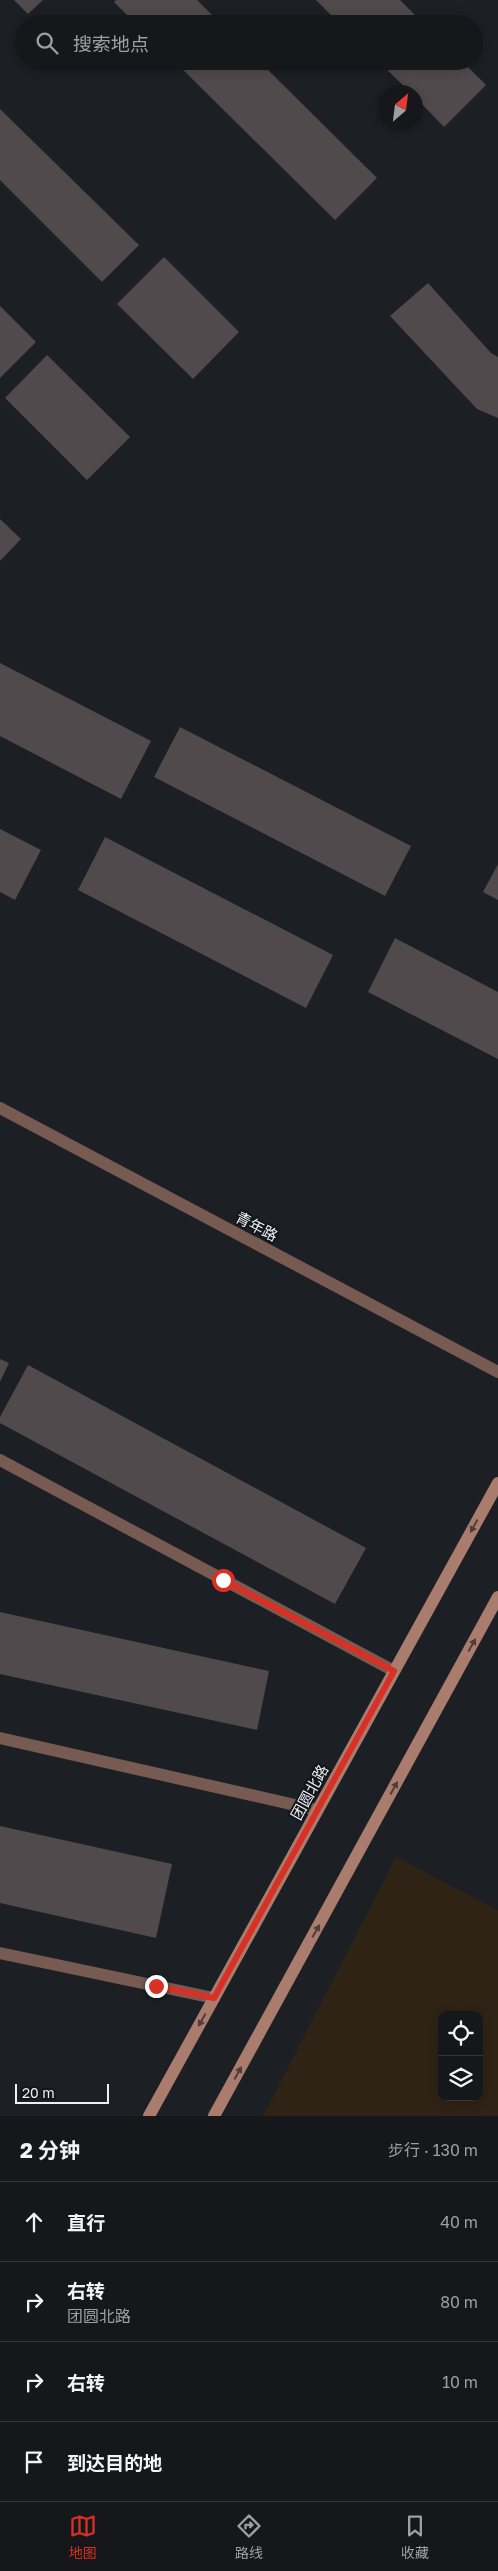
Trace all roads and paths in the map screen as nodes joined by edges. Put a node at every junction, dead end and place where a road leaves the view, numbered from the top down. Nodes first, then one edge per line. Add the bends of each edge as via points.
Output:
1 (0, 1108) edge
2 (498, 1372) edge
3 (0, 1460) edge
4 (498, 1483) edge
5 (498, 1597) edge
6 (394, 1671) junction
7 (0, 1738) edge
8 (318, 1810) junction
9 (0, 1953) edge
10 (214, 1998) junction
11 (149, 2116) edge
12 (214, 2116) edge

1 - 2 street, 青年路
3 - 6 street
4 -> 6 main road, 团圆北路
12 -> 5 main road
6 - 8 main road, 团圆北路
7 - 8 street
8 - 10 main road, 团圆北路
9 - 10 street
10 -> 11 main road, 团圆北路

